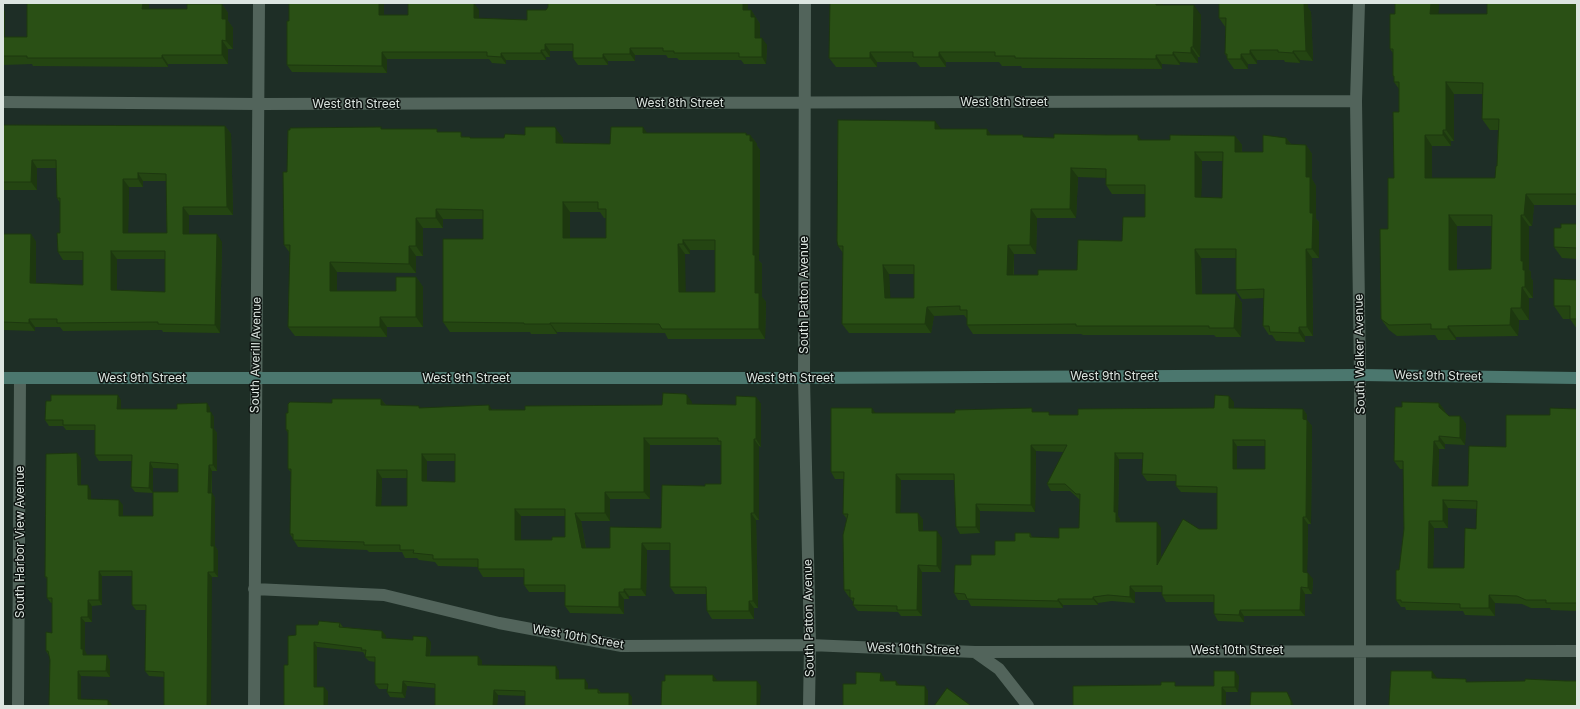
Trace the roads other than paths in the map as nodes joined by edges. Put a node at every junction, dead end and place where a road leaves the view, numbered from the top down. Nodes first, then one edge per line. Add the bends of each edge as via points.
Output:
1 (258, 3) edge
2 (805, 3) edge
3 (1359, 3) edge
4 (1356, 101) junction
5 (3, 102) edge
6 (805, 103) junction
7 (258, 104) junction
8 (1360, 375) junction
9 (256, 377) junction
10 (3, 378) edge
11 (20, 378) junction
12 (804, 378) junction
13 (1577, 378) edge
14 (254, 589) junction
15 (810, 645) junction
16 (1361, 650) junction
17 (1577, 651) edge
18 (976, 652) junction
19 (18, 706) edge
20 (254, 706) edge
21 (809, 706) edge
22 (1028, 706) edge
23 (1360, 706) edge

1 - 7 street, South Averill Avenue
2 - 6 street, South Patton Avenue
3 - 4 street, South Walker Avenue
4 - 6 street, West 8th Street
4 - 8 street, South Walker Avenue
5 - 7 street, West 8th Street
6 - 7 street, West 8th Street
6 - 12 street, South Patton Avenue
7 - 9 street, South Averill Avenue
8 - 12 main road, West 9th Street
8 - 13 main road, West 9th Street
8 - 16 street, South Walker Avenue
9 - 11 main road, West 9th Street
9 - 12 main road, West 9th Street
9 - 14 street, South Averill Avenue
10 - 11 main road, West 9th Street
11 - 19 street, South Harbor View Avenue
12 - 15 street, South Patton Avenue
14 - 15 street, West 10th Street via 384,595 499,623 622,646
14 - 20 street, South Averill Avenue
15 - 18 street, West 10th Street
15 - 21 street, South Patton Avenue
16 - 17 street, West 10th Street
16 - 18 street, West 10th Street
16 - 23 street, South Walker Avenue
18 - 22 street via 999,669

